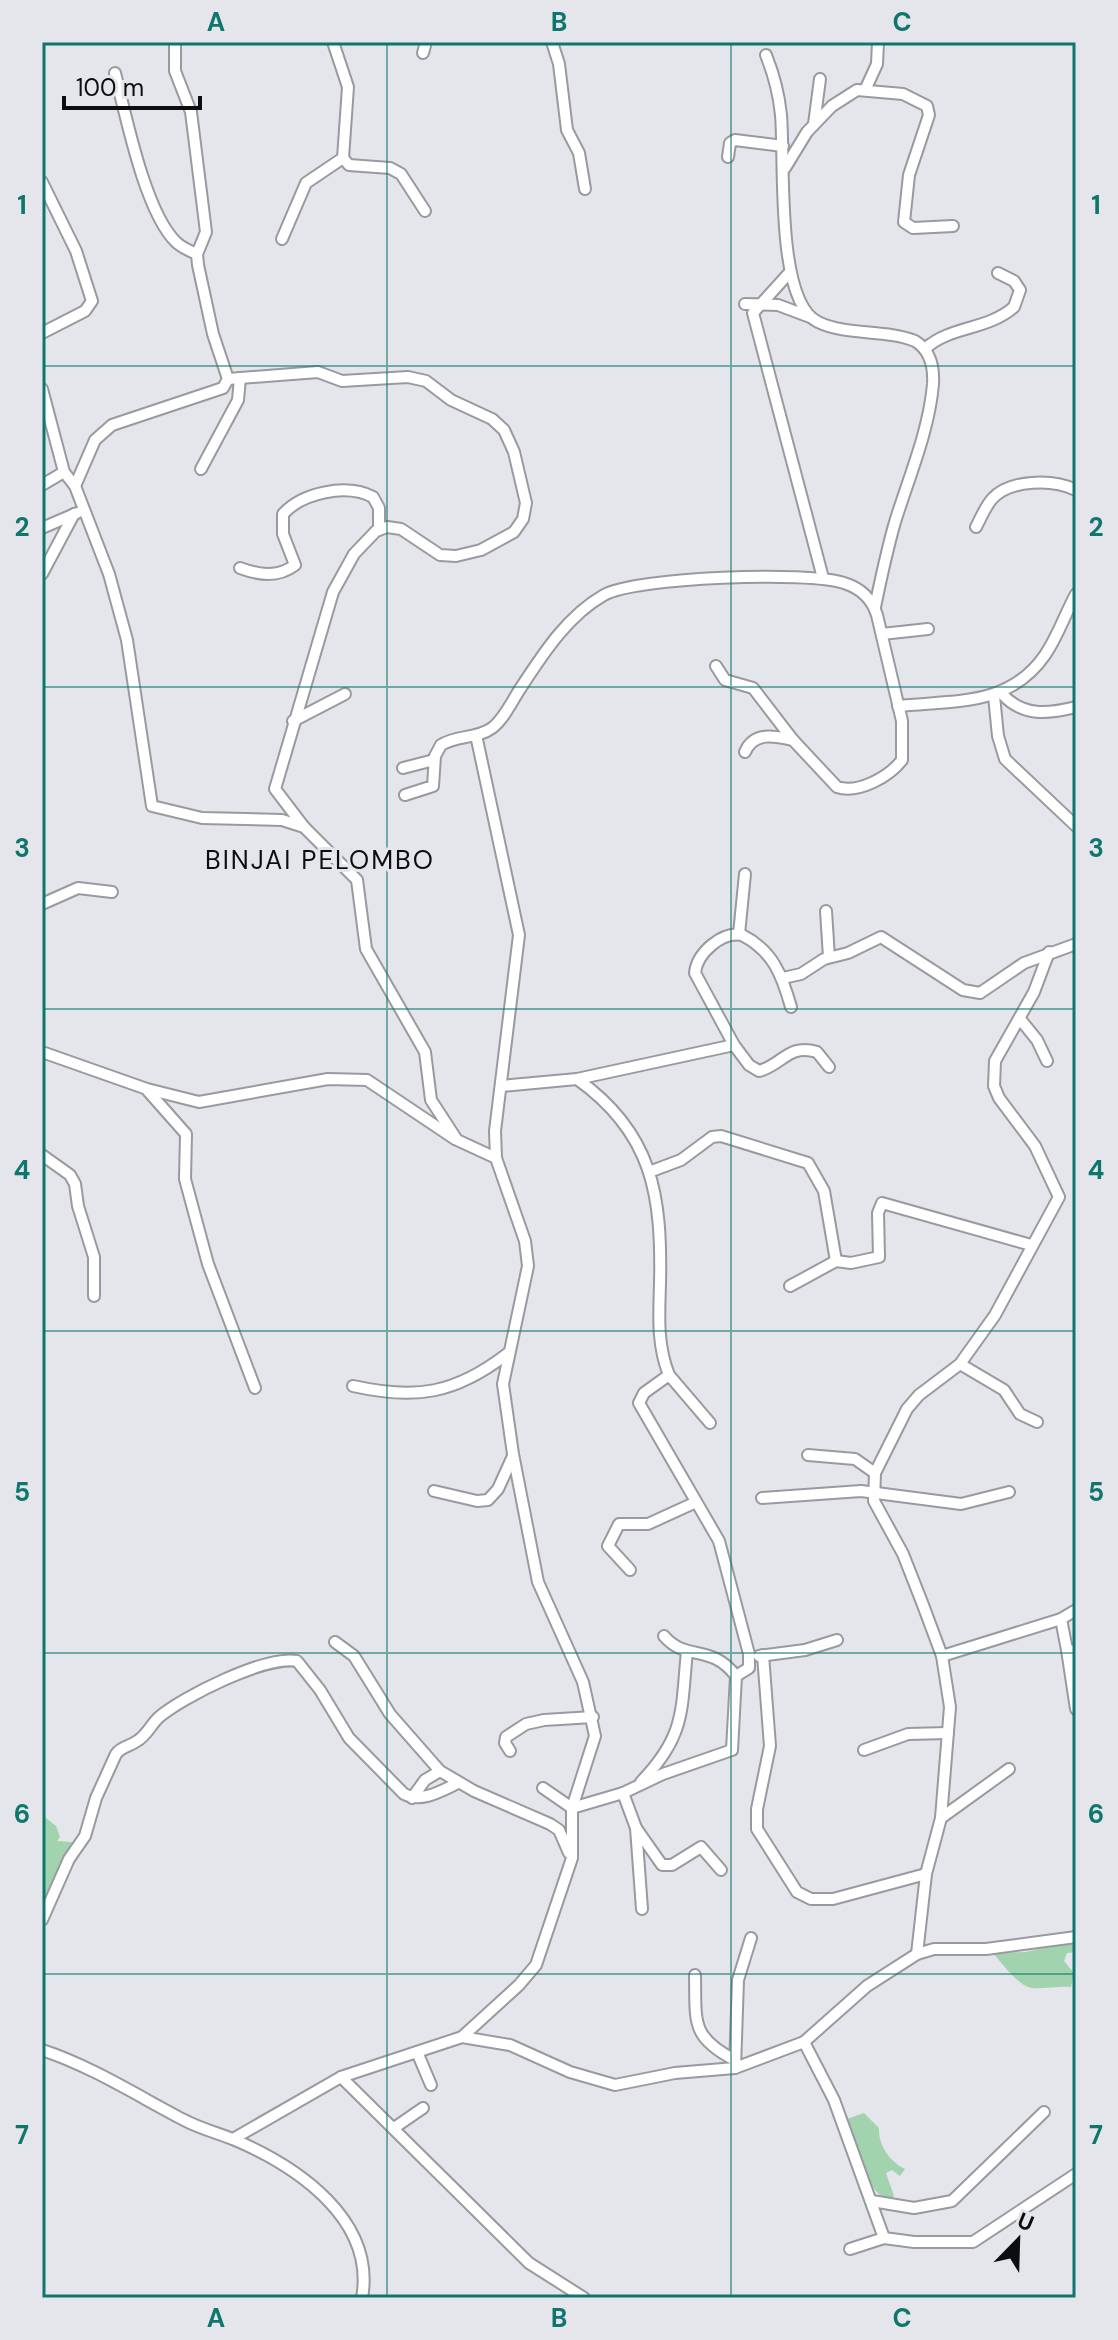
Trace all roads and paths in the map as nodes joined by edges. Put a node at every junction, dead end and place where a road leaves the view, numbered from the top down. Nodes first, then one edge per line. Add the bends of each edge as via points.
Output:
1 (175, 42) edge
2 (333, 42) edge
3 (552, 42) edge
4 (878, 42) edge
5 (766, 55) dead end
6 (115, 73) dead end
7 (820, 79) dead end
8 (866, 88) junction
9 (814, 124) junction
10 (783, 146) junction
11 (728, 157) dead end
12 (343, 158) junction
13 (785, 168) junction
14 (42, 182) edge
15 (585, 189) dead end
16 (425, 211) dead end
17 (953, 226) dead end
18 (282, 239) dead end
19 (197, 254) junction
20 (790, 272) junction
21 (998, 273) dead end
22 (745, 304) dead end
23 (760, 304) junction
24 (811, 317) junction
25 (42, 333) edge
26 (926, 348) junction
27 (234, 379) junction
28 (42, 389) edge
29 (201, 469) dead end
30 (64, 472) junction
31 (42, 485) edge
32 (75, 486) junction
33 (1076, 490) edge
34 (78, 513) junction
35 (976, 527) dead end
36 (42, 528) edge
37 (379, 530) junction
38 (240, 568) dead end
39 (42, 574) edge
40 (823, 578) junction
41 (1076, 594) edge
42 (875, 607) junction
43 (928, 629) dead end
44 (882, 634) junction
45 (716, 666) dead end
46 (345, 694) dead end
47 (998, 695) junction
48 (898, 706) junction
49 (1076, 707) edge
50 (293, 721) junction
51 (476, 735) junction
52 (793, 740) junction
53 (745, 752) dead end
54 (434, 760) junction
55 (403, 768) dead end
56 (405, 795) dead end
57 (1076, 826) edge
58 (304, 827) junction
59 (745, 874) dead end
60 (112, 892) dead end
61 (42, 904) edge
62 (826, 911) dead end
63 (739, 934) junction
64 (1076, 944) edge
65 (1049, 952) junction
66 (829, 957) junction
67 (783, 978) junction
68 (791, 1007) dead end
69 (1020, 1019) junction
70 (734, 1045) junction
71 (42, 1052) edge
72 (1047, 1061) dead end
73 (829, 1067) dead end
74 (577, 1079) junction
75 (501, 1086) junction
76 (147, 1089) junction
77 (457, 1140) junction
78 (42, 1155) edge
79 (496, 1158) junction
80 (649, 1172) junction
81 (1031, 1245) junction
82 (836, 1261) junction
83 (790, 1286) dead end
84 (94, 1296) dead end
85 (507, 1354) junction
86 (960, 1364) junction
87 (669, 1375) junction
88 (353, 1386) dead end
89 (255, 1388) dead end
90 (1037, 1422) dead end
91 (710, 1423) dead end
92 (513, 1454) junction
93 (808, 1455) dead end
94 (875, 1473) junction
95 (434, 1491) dead end
96 (874, 1491) junction
97 (1009, 1492) dead end
98 (762, 1498) dead end
99 (694, 1503) junction
100 (630, 1570) dead end
101 (1076, 1610) edge
102 (1061, 1619) junction
103 (664, 1636) dead end
104 (837, 1640) dead end
105 (335, 1642) dead end
106 (1072, 1650) edge
107 (687, 1651) junction
108 (763, 1655) junction
109 (942, 1656) junction
110 (750, 1659) junction
111 (736, 1676) junction
112 (1076, 1709) edge
113 (593, 1717) junction
114 (948, 1733) junction
115 (864, 1750) dead end
116 (510, 1751) dead end
117 (1009, 1769) dead end
118 (440, 1771) junction
119 (458, 1783) junction
120 (543, 1788) dead end
121 (634, 1789) junction
122 (623, 1793) junction
123 (412, 1798) junction
124 (572, 1808) junction
125 (941, 1818) junction
126 (636, 1828) junction
127 (572, 1858) junction
128 (721, 1870) dead end
129 (926, 1874) junction
130 (642, 1909) dead end
131 (42, 1920) edge
132 (1076, 1937) edge
133 (751, 1938) dead end
134 (917, 1954) junction
135 (695, 1975) dead end
136 (462, 2037) junction
137 (804, 2042) junction
138 (42, 2050) edge
139 (417, 2052) junction
140 (735, 2064) junction
141 (341, 2077) junction
142 (431, 2085) dead end
143 (423, 2108) dead end
144 (1044, 2112) dead end
145 (394, 2128) junction
146 (233, 2139) junction
147 (1076, 2174) edge
148 (872, 2201) junction
149 (884, 2238) junction
150 (850, 2249) dead end
151 (362, 2298) edge
152 (584, 2298) edge

1 - 19 street via 175,71 191,112 206,232
2 - 12 street via 348,87
3 - 15 street via 567,130 579,153
4 - 8 street via 877,64
5 - 10 street via 780,101
6 - 19 street via 155,207 173,239
7 - 9 street
8 - 9 street via 850,93
8 - 17 street via 913,97 927,106 929,115 906,188 904,222 913,228
9 - 13 street
10 - 11 street via 735,140
10 - 13 street
12 - 16 street via 349,165 390,168 401,174
12 - 18 street via 306,183
13 - 20 street
14 - 25 street via 76,251 92,301 85,311
19 - 27 street via 213,334
20 - 23 street
20 - 24 street
21 - 26 street via 1020,290 1014,307 985,325 938,338
22 - 23 street
23 - 24 street via 789,307
23 - 40 street via 753,313
24 - 26 street via 827,325 908,338
26 - 42 street via 933,382 929,405
27 - 29 street via 238,400
27 - 32 street via 223,388 112,425 95,440
27 - 37 street via 315,372 342,381 413,377 504,430 526,503 514,532 481,550 447,556 428,550 401,529
28 - 30 street
30 - 31 street
30 - 32 street
32 - 34 street
33 - 35 street via 1043,483 1004,491 991,500
34 - 36 street
34 - 39 street
34 - 58 street via 109,574 127,640 152,806 202,818 282,820
37 - 38 street via 373,497 347,489 327,492 291,505 283,514 283,534 295,565 291,569 264,575
37 - 50 street via 354,554 333,592
40 - 42 street via 853,587
40 - 51 street via 667,581 626,585 605,594 547,649 497,723
41 - 47 street via 1045,654 1025,679
42 - 44 street
43 - 44 street
44 - 48 street
45 - 52 street via 725,680 753,688
46 - 50 street
47 - 48 street
47 - 49 street via 1040,714
47 - 57 street via 998,736 1005,759
48 - 52 street via 902,760 858,788 834,785
50 - 58 street via 275,789
51 - 54 street via 444,743
51 - 75 street via 519,935
52 - 53 street via 763,736
54 - 55 street
54 - 56 street via 433,786
58 - 77 street via 357,880 366,949 416,1033 428,1067 431,1100
59 - 63 street
60 - 61 street via 78,888
62 - 66 street
63 - 67 street via 773,959
63 - 70 street via 709,947 695,969
64 - 65 street
65 - 66 street via 988,991 976,993 963,990 884,938
65 - 69 street
66 - 67 street
67 - 68 street
69 - 72 street
69 - 81 street via 995,1061 994,1086 1059,1193
70 - 73 street via 756,1070 801,1049 817,1052
70 - 74 street
71 - 76 street
74 - 75 street
74 - 80 street via 603,1097 630,1127
75 - 79 street
76 - 77 street via 211,1102 328,1079 367,1080
76 - 89 street via 186,1134 185,1179 208,1264
77 - 79 street
78 - 84 street via 75,1184 94,1257
79 - 85 street via 525,1241 528,1266
80 - 82 street via 681,1160 717,1136 801,1159 819,1178
80 - 87 street via 661,1252 659,1343
81 - 82 street via 882,1203 879,1257
81 - 86 street via 1010,1292
82 - 83 street
85 - 88 street via 476,1378 422,1393
85 - 92 street via 503,1384
86 - 90 street via 1004,1390 1020,1414
86 - 94 street via 907,1409
87 - 91 street
87 - 99 street via 639,1403
92 - 95 street via 488,1500
92 - 113 street via 538,1582
93 - 94 street via 855,1459
94 - 96 street
96 - 97 street via 961,1504
96 - 98 street
96 - 109 street
99 - 100 street via 648,1524 623,1523 615,1528 608,1546
99 - 110 street via 724,1554
101 - 102 street
102 - 106 street
102 - 109 street
103 - 107 street via 675,1648
104 - 108 street
105 - 118 street via 354,1656 390,1714
106 - 112 street
107 - 111 street via 709,1654
107 - 121 street via 676,1736 667,1754
108 - 110 street
108 - 129 street via 770,1746 757,1829 797,1892 811,1899 833,1899
109 - 114 street via 950,1707
110 - 111 street via 746,1671
111 - 121 street via 732,1750
113 - 116 street via 526,1724 506,1737
113 - 124 street via 594,1747
114 - 115 street via 908,1734
114 - 125 street
117 - 125 street
118 - 119 street
118 - 123 street
119 - 123 street
119 - 127 street via 550,1824 559,1830
120 - 124 street
121 - 122 street
122 - 124 street
122 - 126 street
123 - 131 street via 349,1738 297,1661 219,1680 160,1716 137,1742 116,1754 85,1836
124 - 127 street
125 - 129 street
126 - 128 street via 662,1865 672,1865 701,1847
126 - 130 street
127 - 136 street via 536,1965
129 - 134 street
132 - 134 street
133 - 140 street via 738,1980
134 - 137 street via 867,1986
135 - 140 street via 698,2030 710,2047
136 - 139 street
136 - 140 street via 510,2045 615,2085
137 - 140 street
137 - 148 street via 824,2076
138 - 146 street via 203,2130
139 - 141 street
139 - 142 street
141 - 145 street
141 - 146 street
143 - 145 street
144 - 148 street via 952,2201 914,2208
145 - 152 street via 529,2263
146 - 151 street via 328,2199 362,2256
147 - 149 street via 973,2242
148 - 149 street
149 - 150 street

